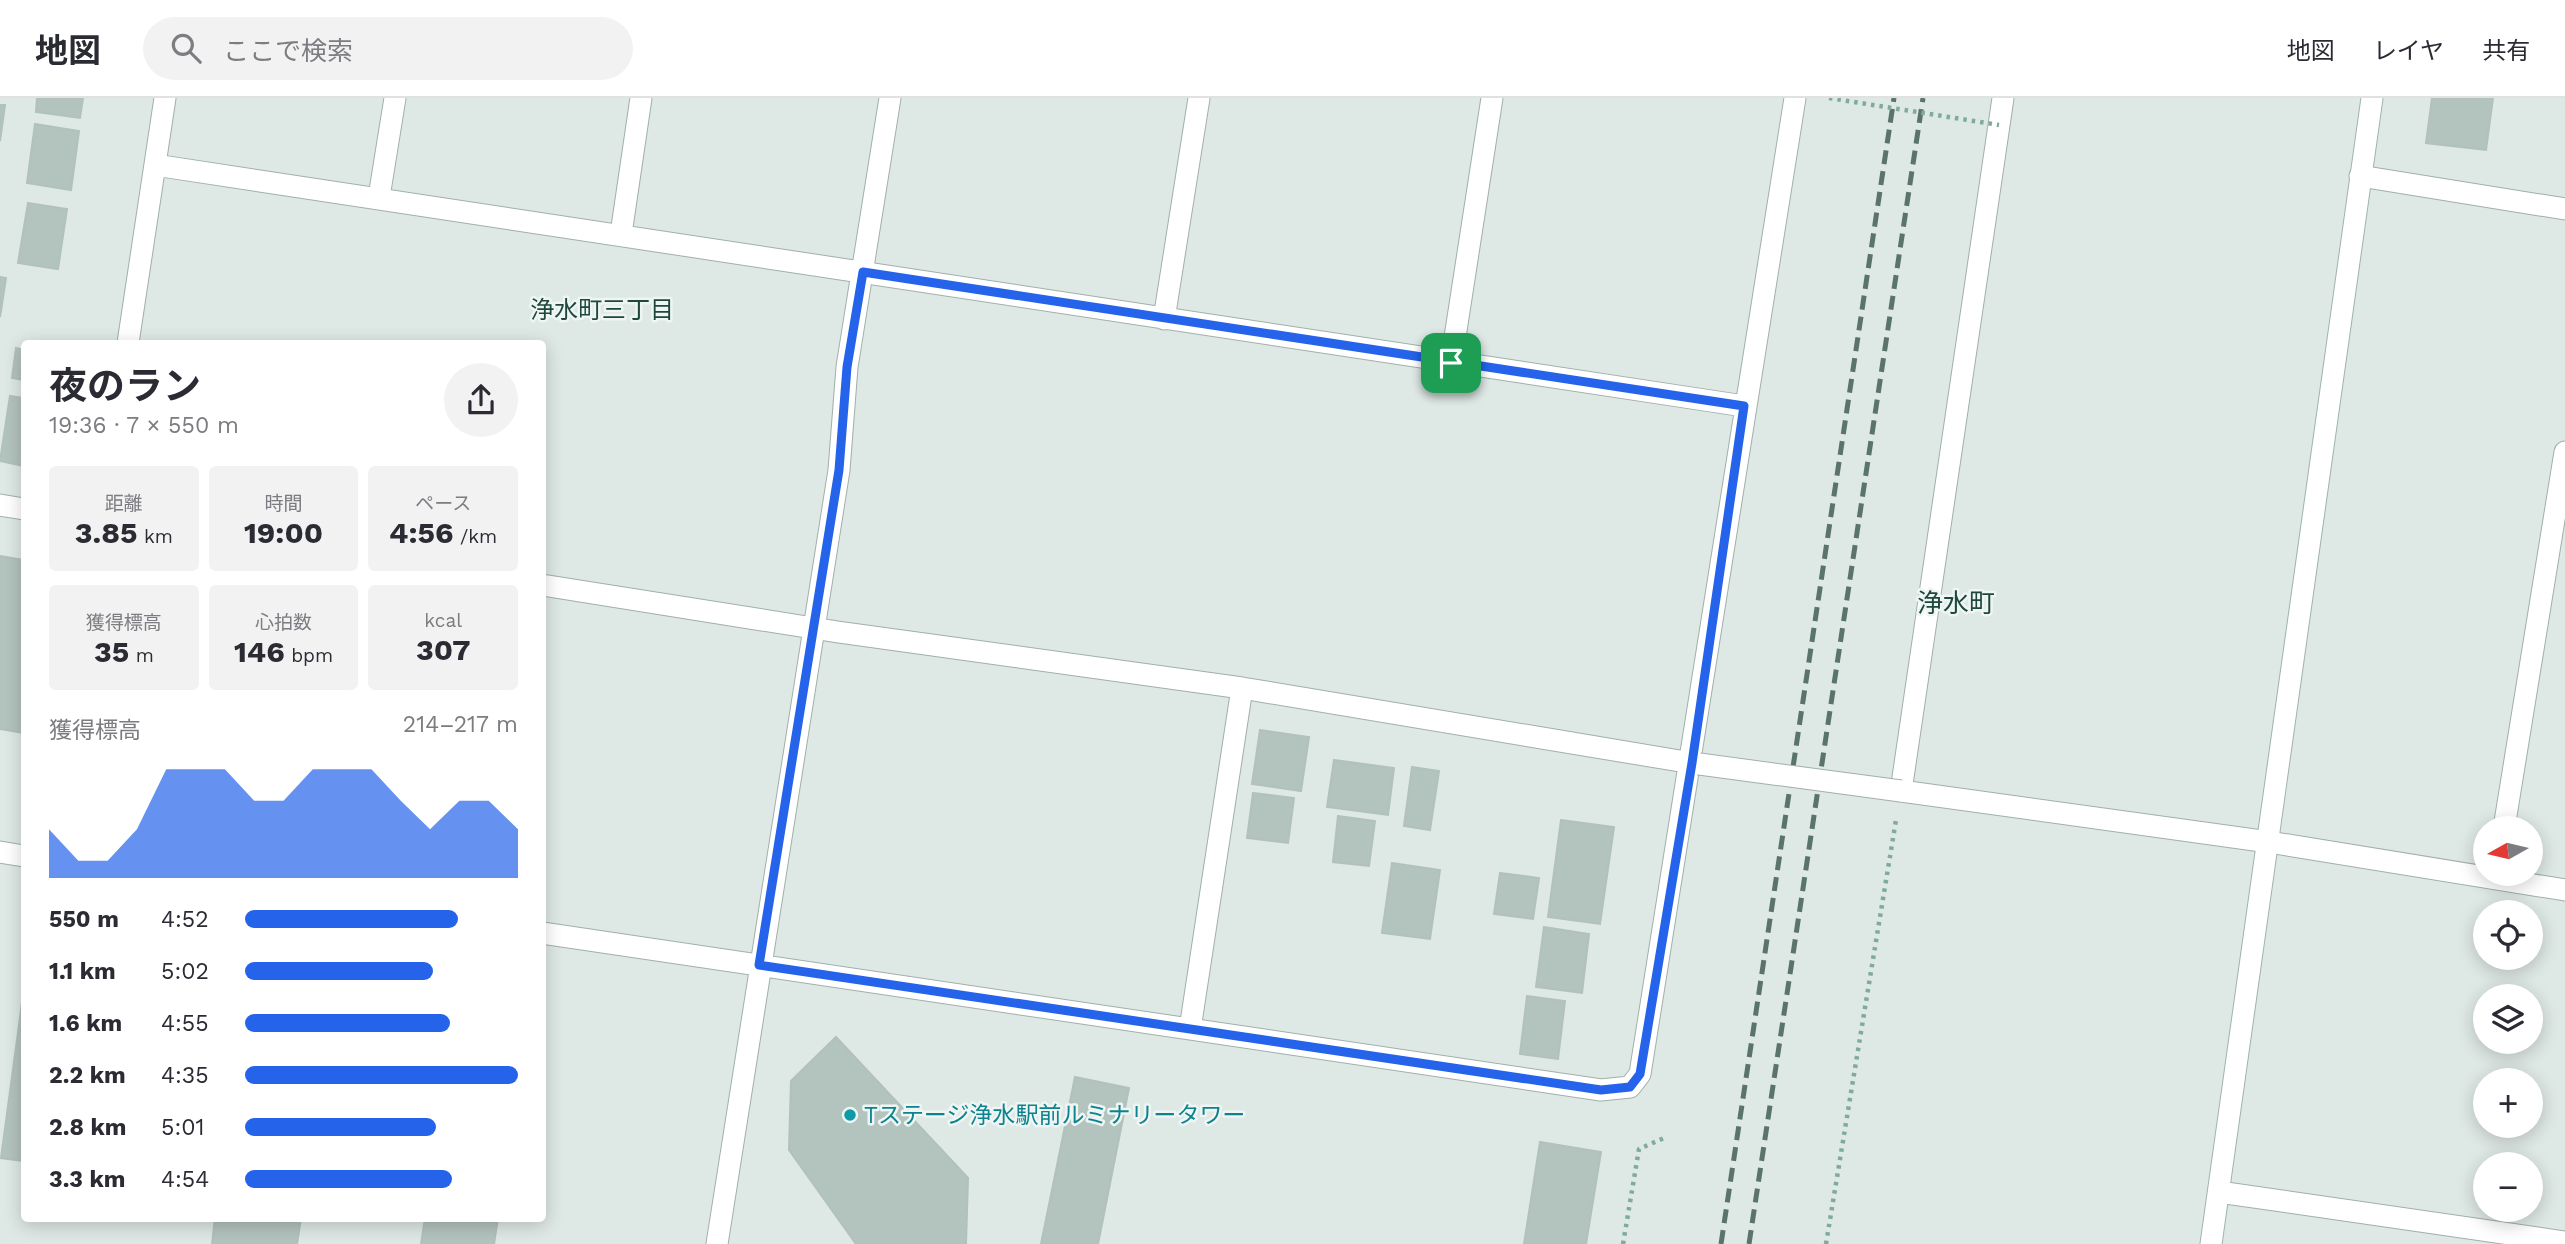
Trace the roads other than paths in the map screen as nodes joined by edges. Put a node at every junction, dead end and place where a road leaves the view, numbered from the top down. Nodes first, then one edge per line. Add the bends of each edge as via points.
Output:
1 (165, 98) edge
2 (395, 98) edge
3 (641, 98) edge
4 (890, 98) edge
5 (1199, 98) edge
6 (1492, 98) edge
7 (1794, 98) edge
8 (2003, 98) edge
9 (2372, 98) edge
10 (155, 165) junction
11 (2360, 176) junction
12 (379, 197) junction
13 (2565, 209) edge
14 (621, 234) junction
15 (863, 272) junction
16 (1164, 319) junction
17 (128, 340) edge
18 (1451, 363) junction
19 (1744, 406) junction
20 (2565, 452) edge
21 (0, 505) edge
22 (21, 508) edge
23 (546, 587) edge
24 (814, 628) junction
25 (1242, 688) junction
26 (1692, 763) junction
27 (1901, 790) junction
28 (2506, 816) edge
29 (2269, 842) junction
30 (0, 852) edge
31 (21, 856) edge
32 (2473, 873) edge
33 (2543, 886) edge
34 (2565, 890) edge
35 (546, 934) edge
36 (759, 965) junction
37 (1190, 1029) junction
38 (2218, 1192) junction
39 (2565, 1242) edge
40 (717, 1244) edge
41 (2211, 1244) edge

1 - 10 street
2 - 12 street
3 - 14 street
4 - 15 street
5 - 16 street
6 - 18 street
7 - 19 street
8 - 27 street
9 - 11 street
10 - 12 street
10 - 17 street
11 - 13 street
11 - 29 street
12 - 14 street
14 - 15 street
15 - 16 street
15 - 24 street
16 - 18 street
18 - 19 street
19 - 26 street
20 - 28 street
21 - 22 street
23 - 24 street
24 - 25 street
24 - 36 street
25 - 26 street
25 - 37 street
26 - 27 street, bridge
26 - 37 street via 1640,1074 1630,1087 1601,1090
27 - 29 street
29 - 32 street
29 - 38 street
30 - 31 street
33 - 34 street
35 - 36 street
36 - 37 street
36 - 40 street
38 - 39 street
38 - 41 street

